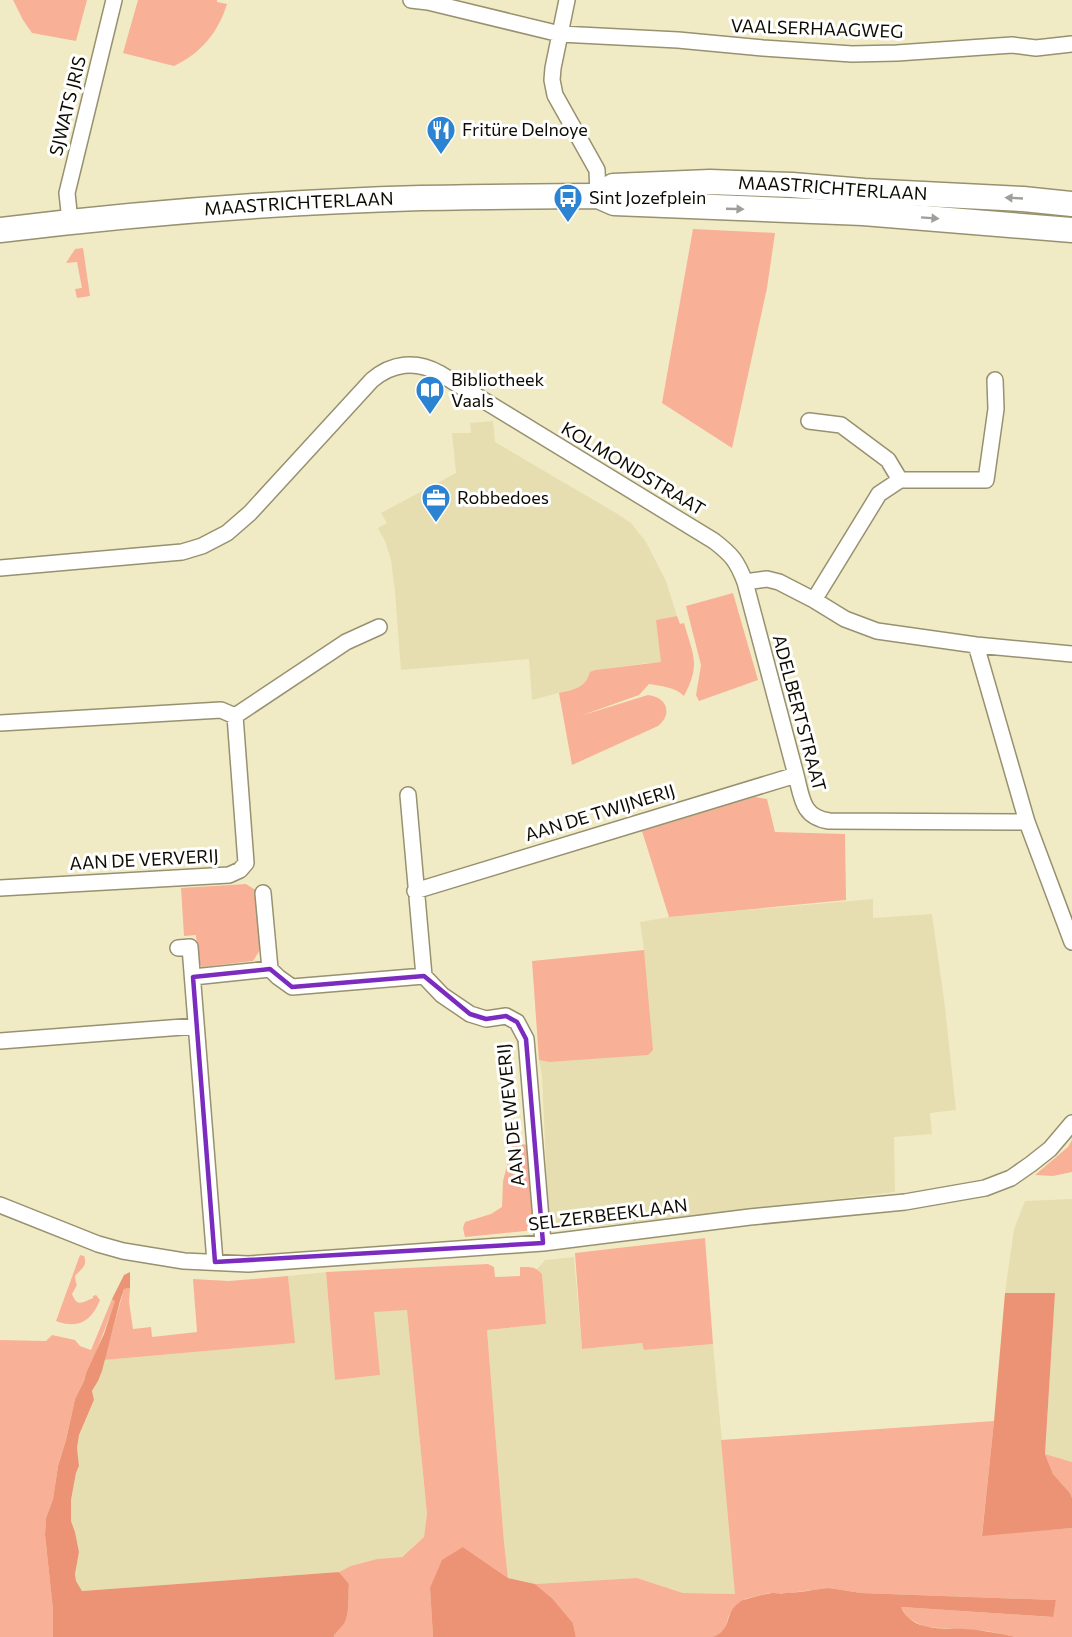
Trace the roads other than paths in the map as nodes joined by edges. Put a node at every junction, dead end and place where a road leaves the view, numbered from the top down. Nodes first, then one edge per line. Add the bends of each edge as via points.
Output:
1 (114, 0) edge
2 (411, 0) edge
3 (567, 0) edge
4 (560, 34) junction
5 (1072, 44) edge
6 (598, 196) junction
7 (1072, 204) edge
8 (70, 221) junction
9 (0, 230) edge
10 (1072, 230) edge
11 (995, 380) dead end
12 (808, 421) dead end
13 (900, 480) junction
14 (0, 568) edge
15 (745, 582) junction
16 (814, 600) junction
17 (379, 627) dead end
18 (976, 645) junction
19 (1072, 654) edge
20 (235, 716) junction
21 (0, 723) edge
22 (796, 775) junction
23 (408, 795) dead end
24 (1027, 822) junction
25 (0, 888) edge
26 (415, 891) junction
27 (263, 893) dead end
28 (1072, 942) edge
29 (178, 948) dead end
30 (270, 969) junction
31 (424, 976) junction
32 (193, 977) junction
33 (196, 1026) junction
34 (0, 1041) edge
35 (1072, 1123) edge
36 (0, 1205) edge
37 (543, 1243) junction
38 (215, 1262) junction

1 - 8 street, SJWATS JRIS via 67,193
2 - 4 street, VAALSERHAAGWEG
3 - 4 street
4 - 5 street, VAALSERHAAGWEG via 852,54
4 - 6 street via 552,80 555,95 597,170
7 -> 6 main road, MAASTRICHTERLAAN via 710,183 613,186
6 - 8 main road, MAASTRICHTERLAAN via 332,202
6 -> 10 main road, MAASTRICHTERLAAN via 614,203 863,213
8 - 9 main road, MAASTRICHTERLAAN
11 - 13 street via 996,409 986,480
12 - 13 street via 841,425 888,460
13 - 16 street via 879,494
14 - 15 street, KOLMONDSTRAAT via 182,552 202,546 228,533 250,513 378,375 409,364 424,366 446,378 714,541 731,554
15 - 16 street via 779,582
15 - 22 street, ADELBERTSTRAAT
16 - 18 street via 845,619 877,631
17 - 20 street via 346,642
18 - 19 street
18 - 24 street
20 - 21 street via 221,710
20 - 25 street, AAN DE VERVERIJ via 246,863 240,870 229,875
22 - 24 street, ADELBERTSTRAAT via 805,806 819,820
22 - 26 street, AAN DE TWIJNERIJ
23 - 26 street
24 - 28 street
26 - 31 street
27 - 30 street
29 - 32 street via 190,947
30 - 31 street via 292,987
30 - 32 street
31 - 37 street, AAN DE WEVERIJ via 442,995 470,1014 486,1019 506,1016 517,1022 526,1039
32 - 33 street
33 - 34 street
33 - 38 street
35 - 37 street, SELZERBEEKLAAN via 1031,1164 1011,1178 985,1188 905,1202
36 - 38 street, SELZERBEEKLAAN via 123,1251 184,1262
37 - 38 street, SELZERBEEKLAAN via 248,1264

